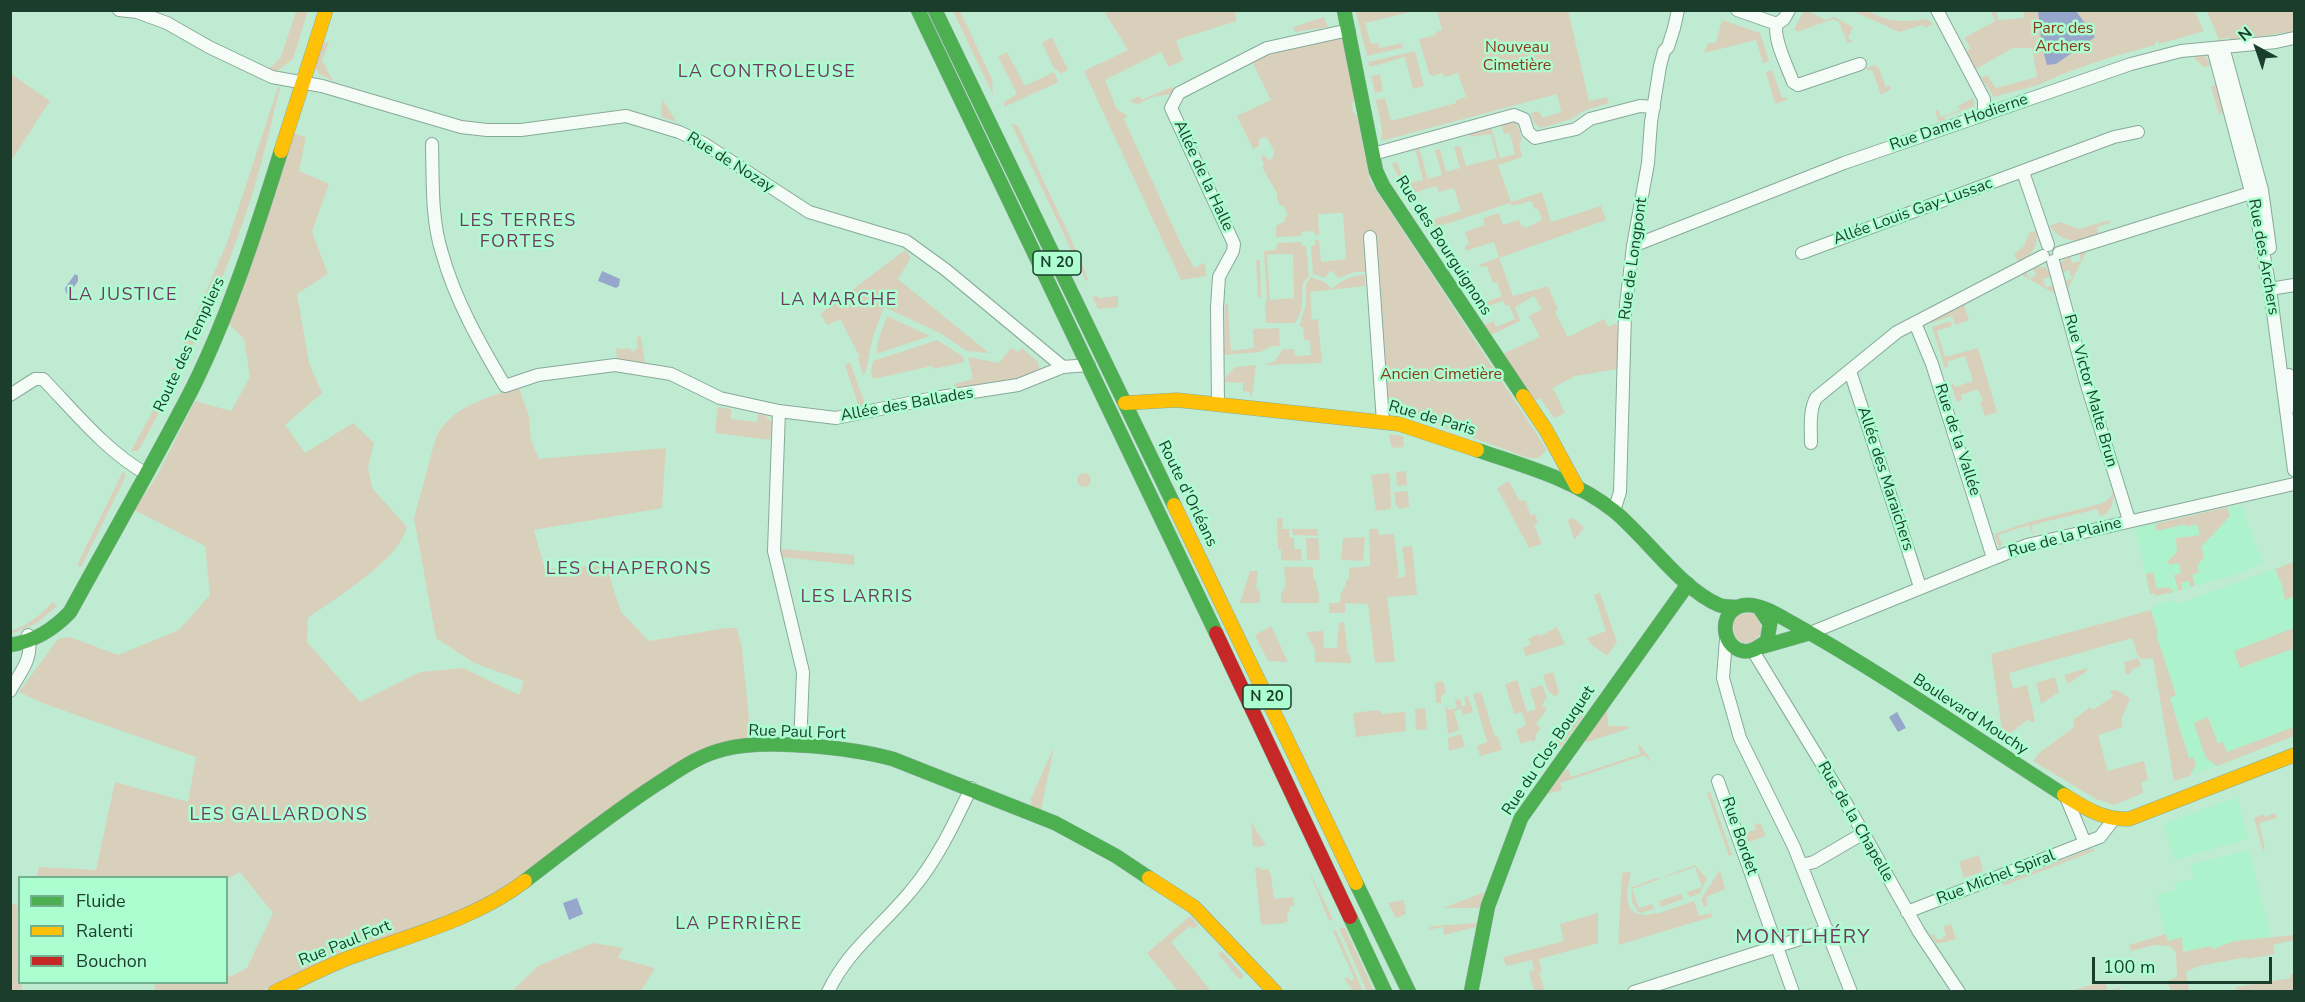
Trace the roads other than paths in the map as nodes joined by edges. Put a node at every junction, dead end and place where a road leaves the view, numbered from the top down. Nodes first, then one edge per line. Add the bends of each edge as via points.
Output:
1 (316, 10) edge
2 (326, 10) edge
3 (918, 10) edge
4 (935, 10) edge
5 (1344, 10) edge
6 (1678, 10) edge
7 (1737, 10) edge
8 (1789, 10) edge
9 (1937, 10) edge
10 (122, 11) edge
11 (1777, 24) junction
12 (1349, 30) junction
13 (2295, 38) edge
14 (2217, 47) junction
15 (1860, 64) dead end
16 (297, 82) junction
17 (1654, 107) junction
18 (1984, 113) junction
19 (2138, 132) dead end
20 (432, 144) dead end
21 (1373, 154) junction
22 (2024, 172) junction
23 (2257, 191) junction
24 (1370, 237) dead end
25 (1633, 246) junction
26 (1803, 253) dead end
27 (2051, 254) junction
28 (2295, 285) edge
29 (2273, 289) junction
30 (1915, 323) junction
31 (1089, 365) junction
32 (1064, 367) junction
33 (1850, 371) junction
34 (10, 395) edge
35 (1125, 403) junction
36 (1218, 404) junction
37 (2295, 406) edge
38 (779, 411) junction
39 (1383, 422) junction
40 (1811, 443) dead end
41 (1554, 445) junction
42 (140, 470) junction
43 (2295, 470) edge
44 (1544, 472) junction
45 (2295, 483) edge
46 (1577, 487) junction
47 (1614, 511) junction
48 (2129, 520) junction
49 (1993, 558) junction
50 (1688, 584) junction
51 (1920, 587) junction
52 (1737, 607) junction
53 (1761, 610) junction
54 (1810, 633) junction
55 (10, 637) edge
56 (29, 637) junction
57 (1725, 637) junction
58 (10, 645) edge
59 (1757, 649) junction
60 (10, 691) edge
61 (800, 746) junction
62 (2295, 755) edge
63 (1718, 781) dead end
64 (971, 788) junction
65 (2066, 796) junction
66 (2098, 815) junction
67 (2114, 819) junction
68 (1862, 834) junction
69 (2083, 839) junction
70 (1802, 865) junction
71 (1907, 912) junction
72 (1828, 930) junction
73 (1779, 947) junction
74 (275, 992) edge
75 (828, 992) edge
76 (1275, 992) edge
77 (1385, 992) edge
78 (1409, 992) edge
79 (1471, 992) edge
80 (1634, 992) edge
81 (1793, 992) edge
82 (1851, 992) edge
83 (1959, 992) edge

1 - 16 main road, Route des Templiers
2 - 16 main road, Route des Templiers
3 - 31 main road, Route d'Orléans / N 20
4 - 35 main road, Route d'Orléans / N 20
5 - 12 main road, Rue des Bourguignons
6 - 17 street, Rue de Longpont via 1660,66
7 - 11 street
8 - 11 street
9 - 18 street via 1984,99
10 - 16 street, Rue de Nozay via 137,12 167,24 272,77
11 - 15 street via 1777,38 1793,82 1798,85
12 - 21 main road, Rue des Bourguignons
12 - 36 street, Allée de la Halle via 1267,48 1179,93 1171,108 1234,244 1219,277
13 - 14 street, Rue Dame Hodierne
14 - 18 street, Rue Dame Hodierne via 2181,51 2131,64
14 - 23 street, Rue des Archers
16 - 32 street, Rue de Nozay via 478,129 521,130 626,116 679,132 703,143 809,212 906,241
16 - 42 main road, Route des Templiers via 244,239
17 - 21 street via 1640,106 1590,119 1576,129 1535,138 1528,132 1524,119 1514,115
17 - 25 street, Rue de Longpont
18 - 25 street, Rue Dame Hodierne
19 - 22 street, Allée Louis Gay-Lussac via 2114,137
20 - 38 street, Allée des Ballades via 441,252 482,347 505,386 538,375 615,365 670,374 720,398
21 - 41 main road, Rue des Bourguignons via 1383,186
22 - 26 street, Allée Louis Gay-Lussac
22 - 27 street, Rue Victor Malte Brun
23 - 27 street
23 - 29 street, Rue des Archers
24 - 39 street
25 - 47 street, Rue de Longpont via 1624,314 1620,492
27 - 30 street
27 - 48 street, Rue Victor Malte Brun
28 - 29 street
29 - 37 street, Rue des Archers
29 - 43 street, Rue des Archers
30 - 33 street via 1886,339
30 - 49 street, Rue de la Vallée via 1932,364
31 - 32 street
31 - 77 main road, Route d'Orléans / N 20
32 - 38 street, Allée des Ballades via 1018,385 845,417
33 - 40 street via 1816,398 1810,409
33 - 51 street, Allée des Maraichers
34 - 42 street via 35,379 43,379 101,438
35 - 36 main road, Rue de Paris via 1155,399
35 - 78 main road, Route d'Orléans / N 20
36 - 39 main road, Rue de Paris
38 - 61 street via 774,551 803,672
39 - 44 main road, Rue de Paris via 1419,429
41 - 44 main road
41 - 46 main road, Rue des Bourguignons
42 - 56 main road, Route des Templiers via 70,612 53,630
44 - 46 main road, Rue de Paris
45 - 48 street, Rue de la Plaine
46 - 47 main road, Rue de Paris
47 - 50 main road, Rue de Paris
48 - 49 street, Rue de la Plaine via 2027,545
49 - 51 street, Rue de la Plaine
50 - 52 main road, Rue de Paris via 1721,606
50 - 57 main road, Rue de Paris
50 - 79 main road, Rue du Clos Bouquet via 1521,819 1488,906
51 - 54 street, Rue de la Plaine
52 - 53 main road via 1750,605
52 - 57 main road via 1726,618
53 - 54 main road, Boulevard Mouchy
53 - 59 main road via 1770,624 1770,633
54 - 59 main road
54 - 65 main road, Boulevard Mouchy
55 - 56 main road, Route des Templiers
56 - 58 main road, Route des Templiers
56 - 60 street via 30,656
57 - 59 main road via 1739,650
57 - 70 street via 1723,678 1740,738
59 - 68 street, Rue de la Chapelle
61 - 64 main road, Rue Paul Fort via 870,753
61 - 74 main road, Rue Paul Fort via 727,748 697,758 617,810 518,886 484,907 348,958
62 - 67 main road via 2145,814
63 - 73 street, Rue Bordet
64 - 75 street via 926,871 849,955
64 - 76 main road, Rue Paul Fort via 1055,823 1116,856 1182,899
65 - 66 main road, Boulevard Mouchy
65 - 69 street
66 - 67 main road, Boulevard Mouchy
66 - 69 street
67 - 69 street via 2100,837
68 - 70 street
68 - 71 street, Rue de la Chapelle
69 - 71 street, Rue Michel Spiral
70 - 72 street
71 - 83 street, Rue de la Chapelle
72 - 73 street
72 - 82 street
73 - 80 street
73 - 81 street, Rue Bordet

